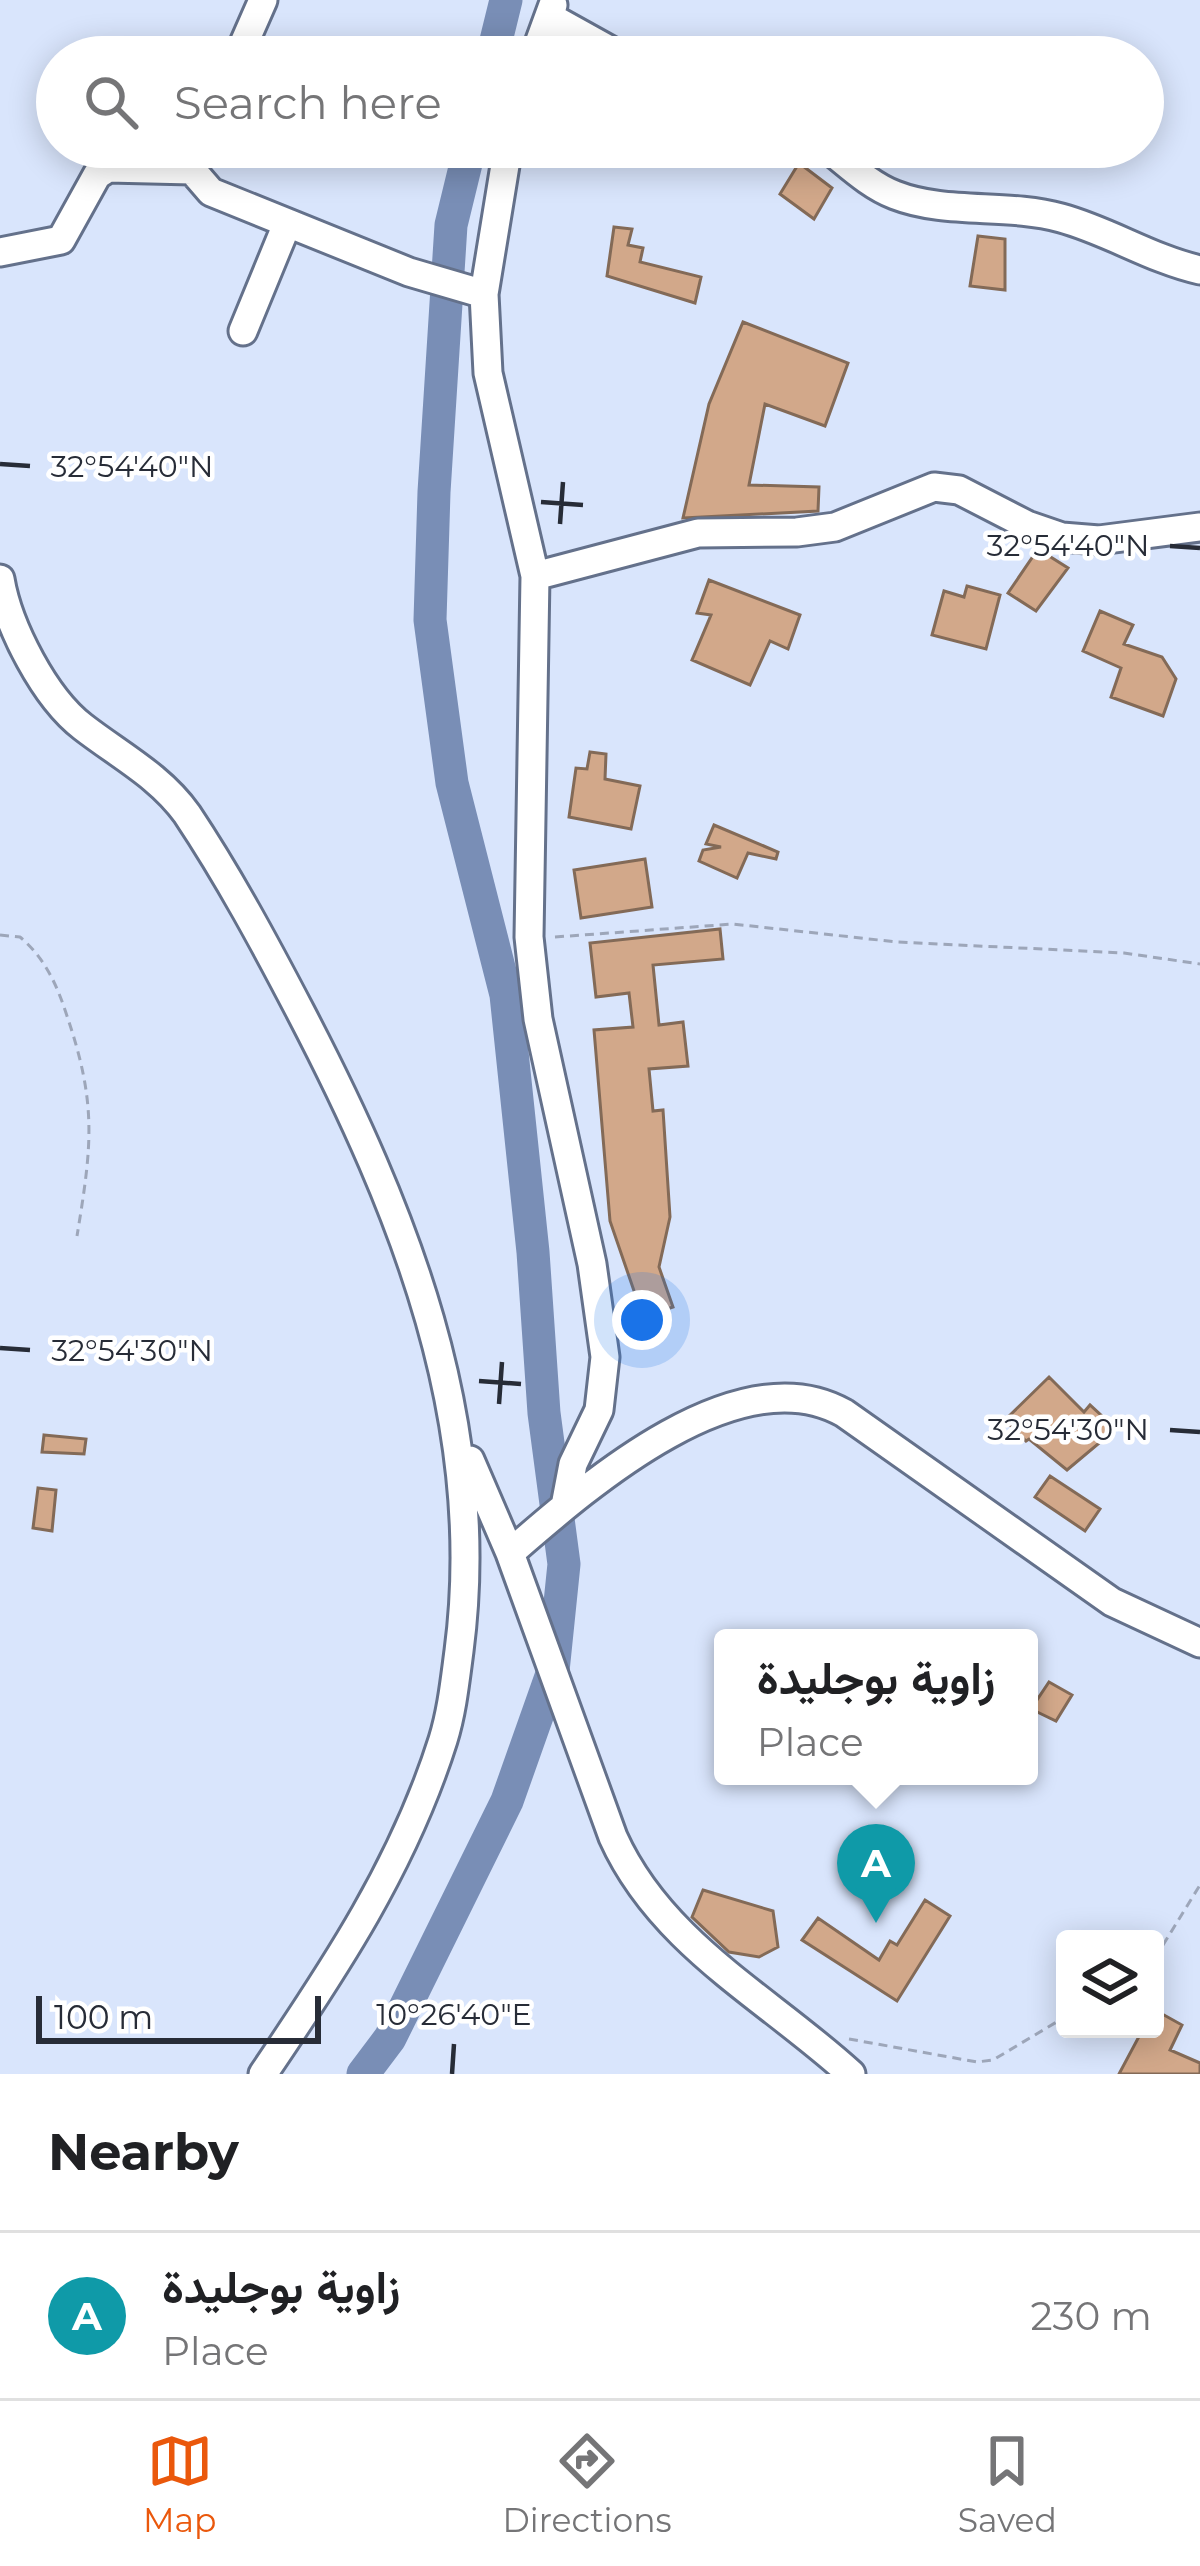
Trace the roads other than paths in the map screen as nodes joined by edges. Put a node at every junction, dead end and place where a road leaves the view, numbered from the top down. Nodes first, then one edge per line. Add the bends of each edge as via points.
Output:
1 (262, 0) edge
2 (552, 9) edge
3 (247, 36) edge
4 (591, 36) edge
5 (108, 168) edge
6 (200, 168) edge
7 (505, 168) edge
8 (853, 168) edge
9 (287, 224) junction
10 (0, 252) edge
11 (1200, 270) edge
12 (484, 294) junction
13 (243, 331) dead end
14 (1200, 527) edge
15 (535, 576) junction
16 (0, 580) edge
17 (458, 1434) junction
18 (565, 1506) junction
19 (510, 1553) junction
20 (1200, 1643) edge
21 (263, 2074) edge
22 (851, 2074) edge

1 - 3 street
2 - 4 street
5 - 10 street via 61,240
6 - 9 street via 211,192
7 - 12 street
8 - 11 street via 909,200 1044,213
9 - 12 street
9 - 13 street
12 - 15 street via 488,373
14 - 15 street via 1062,537 959,490 934,487 835,527 698,533
15 - 18 street via 529,938 605,1357 599,1410 573,1464
16 - 17 street via 54,699 182,808 260,934 386,1192
17 - 19 street
17 - 21 street via 466,1597 443,1738 376,1900
18 - 19 street
18 - 20 street via 696,1420 765,1400 820,1400 1112,1602
19 - 22 street via 634,1879 703,1954

